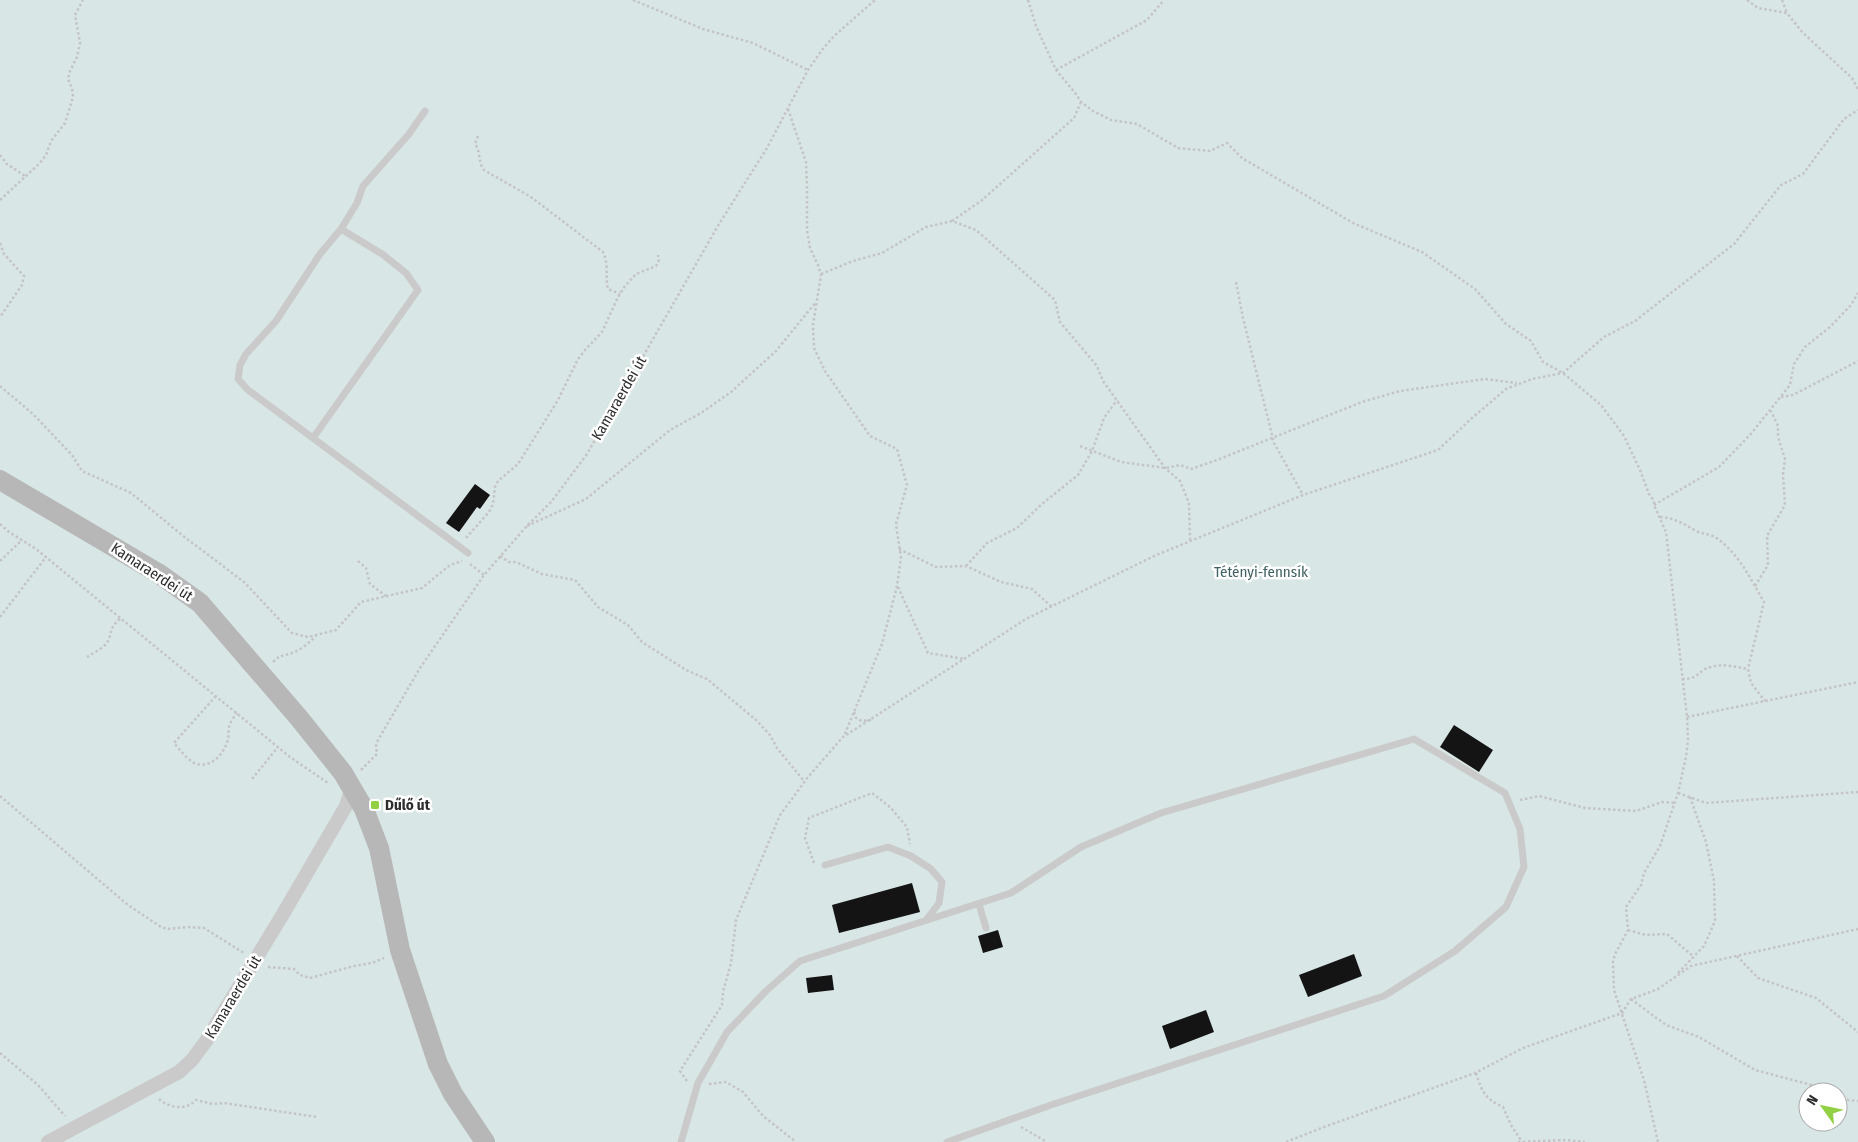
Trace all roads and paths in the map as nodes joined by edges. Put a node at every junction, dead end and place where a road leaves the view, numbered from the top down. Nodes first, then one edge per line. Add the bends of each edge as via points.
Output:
1 (83, 0) edge
2 (633, 0) edge
3 (875, 0) edge
4 (1028, 0) edge
5 (1164, 0) edge
6 (1748, 0) edge
7 (1782, 0) edge
8 (1787, 13) junction
9 (808, 70) junction
10 (1056, 70) junction
11 (1858, 89) edge
12 (1081, 102) junction
13 (788, 110) junction
14 (1858, 110) edge
15 (425, 111) dead end
16 (478, 136) dead end
17 (0, 155) edge
18 (25, 176) junction
19 (0, 200) edge
20 (952, 221) junction
21 (341, 229) junction
22 (0, 243) edge
23 (658, 255) dead end
24 (821, 275) junction
25 (1236, 282) dead end
26 (620, 294) junction
27 (1858, 294) edge
28 (817, 302) junction
29 (0, 317) edge
30 (1858, 361) edge
31 (1563, 373) junction
32 (1518, 383) junction
33 (0, 386) edge
34 (1781, 397) junction
35 (1117, 400) junction
36 (1771, 410) junction
37 (313, 438) junction
38 (1273, 438) junction
39 (1080, 446) dead end
40 (1092, 451) junction
41 (1165, 468) junction
42 (0, 480) edge
43 (1303, 495) junction
44 (1654, 505) junction
45 (1660, 517) junction
46 (0, 524) edge
47 (526, 527) junction
48 (22, 540) junction
49 (1190, 541) junction
50 (900, 548) junction
51 (465, 551) joint
52 (500, 556) junction
53 (46, 557) junction
54 (0, 561) edge
55 (358, 561) dead end
56 (966, 566) junction
57 (484, 575) junction
58 (898, 586) junction
59 (1755, 586) junction
60 (386, 596) junction
61 (1052, 607) junction
62 (0, 617) edge
63 (121, 618) junction
64 (317, 634) junction
65 (87, 657) dead end
66 (965, 659) junction
67 (272, 664) dead end
68 (1748, 668) junction
69 (1682, 679) junction
70 (1858, 682) edge
71 (216, 696) junction
72 (1764, 701) junction
73 (854, 710) junction
74 (237, 713) junction
75 (1687, 717) junction
76 (871, 720) junction
77 (844, 737) junction
78 (278, 747) junction
79 (252, 779) dead end
80 (805, 782) junction
81 (331, 785) dead end
82 (352, 788) junction
83 (1858, 792) edge
84 (1678, 793) junction
85 (0, 796) edge
86 (1690, 797) junction
87 (1509, 803) junction
88 (1675, 803) junction
89 (912, 856) junction
90 (825, 866) joint
91 (979, 904) junction
92 (927, 920) junction
93 (986, 928) dead end
94 (1858, 929) edge
95 (1628, 930) junction
96 (400, 950) junction
97 (1736, 956) junction
98 (1694, 957) junction
99 (255, 961) junction
100 (1674, 978) junction
101 (1631, 999) junction
102 (1622, 1013) junction
103 (1858, 1032) edge
104 (0, 1053) edge
105 (1475, 1073) junction
106 (1800, 1082) edge
107 (698, 1083) junction
108 (153, 1086) junction
109 (317, 1117) dead end
110 (1009, 1120) junction
111 (75, 1128) junction
112 (48, 1142) edge
113 (485, 1142) edge
114 (681, 1142) edge
115 (796, 1142) edge
116 (947, 1142) edge
117 (1047, 1142) edge
118 (1286, 1142) edge
119 (1520, 1142) edge
120 (1585, 1142) edge
121 (1658, 1142) edge

1 - 18 path via 75,15 80,43 68,79 72,88 72,106 40,163
2 - 9 path via 703,29 752,42
3 - 9 path, Kamaraerdei út via 834,36
4 - 10 path
5 - 10 path via 1147,20
6 - 8 path via 1758,8
7 - 8 path
8 - 11 path via 1802,32 1852,78
9 - 13 path, Kamaraerdei út
10 - 12 path
12 - 20 path via 1074,118 981,201
12 - 31 path via 1111,120 1137,124 1178,148 1210,151 1227,143 1242,158 1353,224 1422,252 1475,289 1506,324 1531,340 1542,362
13 - 24 path via 806,162 807,230
13 - 47 path, Kamaraerdei út via 587,454 551,502
14 - 31 path via 1844,119 1803,174 1782,185 1734,244 1635,321 1604,338
15 - 21 lane via 410,134 363,186
16 - 26 path via 475,144 479,150 480,166 531,197 603,252 607,262 608,289
17 - 18 path
18 - 19 path
20 - 24 path via 926,227 882,253
20 - 35 path via 976,230 1055,300 1060,322 1096,366
21 - 37 lane via 320,254 276,320 246,354 238,379
21 - 37 lane via 406,273 418,290
22 - 29 path via 4,254 24,276 22,285
23 - 26 path via 656,266 636,274
24 - 28 path
25 - 38 path
26 - 51 path via 608,323 578,359 558,400 518,464 494,487 493,504 466,539
27 - 34 path via 1830,327 1806,347 1794,364 1790,385
28 - 47 path via 776,351 731,392 670,430 586,499
28 - 50 path via 814,348 826,371 870,436 897,449 907,485 896,524
30 - 34 path via 1793,395
31 - 32 path
31 - 44 path via 1601,405 1624,436
32 - 38 path via 1485,379 1400,391 1362,402
32 - 43 path via 1506,389 1438,450
33 - 64 path via 34,414 72,455 82,471 131,493 244,582 292,633 308,637
34 - 36 path
35 - 40 path via 1104,418
35 - 41 path
36 - 44 path via 1718,467
36 - 59 path via 1785,459 1785,505 1767,536 1768,565
37 - 51 lane
38 - 41 path via 1191,469 1180,466
38 - 43 path
39 - 40 path
40 - 41 path via 1121,462
40 - 56 path via 1078,475 1017,528 986,543
41 - 49 path via 1180,481 1189,503
42 - 82 street, Kamaraerdei út via 158,573 200,603 299,718
43 - 49 path
44 - 45 path
45 - 59 path via 1674,518 1698,532 1713,536 1731,549
45 - 69 path via 1666,532
46 - 48 path
47 - 52 path, Kamaraerdei út
48 - 53 path
48 - 54 path
49 - 61 path
50 - 56 path via 936,566
50 - 58 path
52 - 57 path, Kamaraerdei út
52 - 80 path via 542,574 576,580 598,607 628,626 642,642 686,670 707,679 756,720
53 - 62 path
53 - 63 path
55 - 60 path via 366,568 370,584
56 - 61 path via 1001,582 1032,589
57 - 60 path via 472,567 468,559 450,565 422,588
57 - 82 path, Kamaraerdei út via 420,668 378,740 377,754 360,771
58 - 66 path via 928,653
58 - 73 path via 882,644
59 - 68 path via 1764,602
60 - 64 path via 361,602 336,630
61 - 66 path via 1026,619
63 - 65 path via 113,625 104,646
63 - 71 path
64 - 67 path via 308,644 277,658
66 - 76 path
68 - 69 path via 1709,667 1693,679
68 - 72 path via 1751,683
69 - 75 path
70 - 72 path
71 - 74 path
71 - 74 path via 174,743 186,757 204,764 217,759 226,746 229,725
72 - 75 path
73 - 76 path via 856,718
73 - 77 path
74 - 78 path
75 - 84 path via 1686,757
76 - 77 path
77 - 80 path
78 - 79 path
78 - 81 path
80 - 107 path via 780,815 736,920 722,1005 680,1071 688,1082
82 - 96 street, Kamaraerdei út via 379,848
82 - 99 street, Kamaraerdei út via 346,806
83 - 86 path via 1706,803
84 - 86 path
84 - 88 path
85 - 99 path via 128,905 161,927 204,928
86 - 98 path via 1706,842 1714,881 1715,921 1704,946
87 - 88 path via 1539,796 1585,808 1636,811 1662,802
87 - 91 lane via 1505,793 1414,739 1161,813 1081,847 1011,893
87 - 110 lane via 1520,829 1524,867 1506,907 1455,951 1384,996
88 - 95 path via 1660,846 1626,907
89 - 90 lane via 888,847
89 - 90 path via 907,827 890,807 872,793 809,818 804,838 815,865
89 - 92 lane via 931,869 942,882 939,903
91 - 92 lane
91 - 93 lane
92 - 107 lane via 800,961 727,1032
94 - 97 path
95 - 98 path via 1646,935 1667,934
95 - 102 path via 1613,962 1614,990
96 - 99 path via 372,963 310,978 294,969 273,968
96 - 113 street, Kamaraerdei út via 438,1064 453,1094
97 - 100 path via 1691,966
97 - 103 path via 1758,978 1816,998
98 - 100 path
99 - 108 street, Kamaraerdei út via 192,1060
100 - 101 path via 1658,989
101 - 102 path
101 - 106 path via 1666,1025 1699,1037 1755,1070
102 - 105 path via 1523,1048
102 - 121 path via 1644,1080
104 - 111 path via 38,1085
105 - 118 path
105 - 119 path via 1489,1101 1503,1108
107 - 114 lane
107 - 115 path via 713,1085 726,1082 743,1092 763,1116
108 - 109 path via 160,1100 170,1106 191,1105 196,1100
108 - 111 street, Kamaraerdei út
110 - 116 lane
110 - 117 path
111 - 112 street, Kamaraerdei út
119 - 120 path

